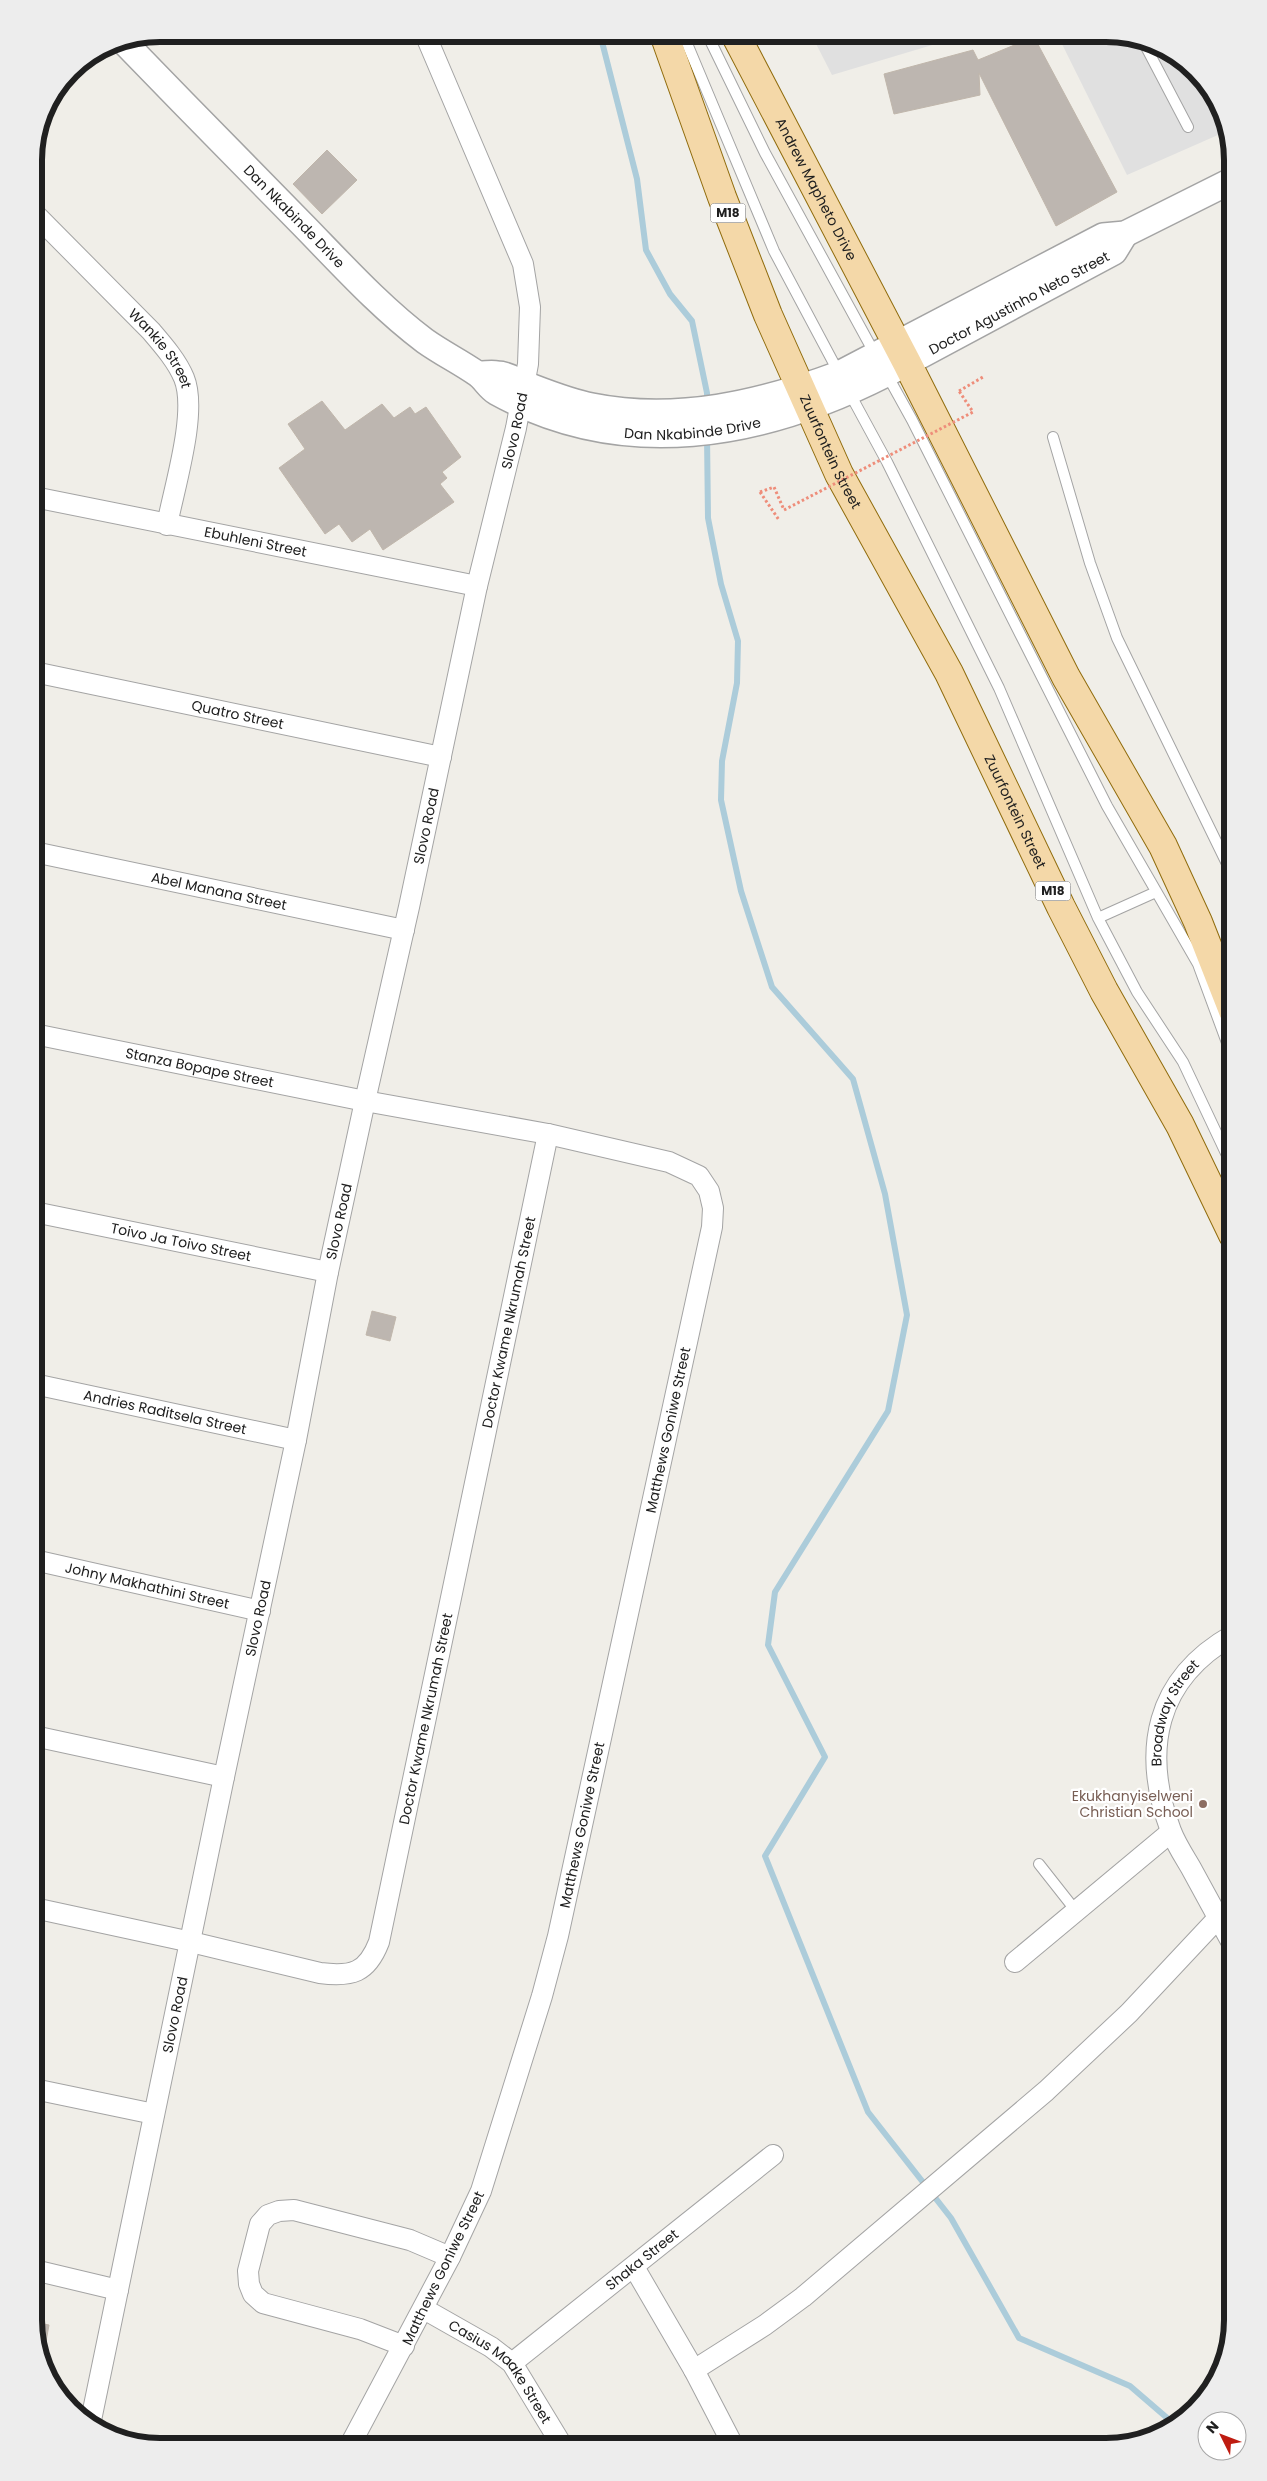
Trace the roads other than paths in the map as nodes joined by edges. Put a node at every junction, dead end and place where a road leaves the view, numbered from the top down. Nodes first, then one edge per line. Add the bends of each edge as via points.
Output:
1 (429, 42) edge
2 (667, 43) edge
3 (686, 43) edge
4 (711, 43) edge
5 (739, 43) edge
6 (129, 47) edge
7 (1148, 50) edge
8 (1188, 127) dead end
9 (1224, 184) edge
10 (43, 222) edge
11 (891, 359) junction
12 (844, 383) junction
13 (522, 394) junction
14 (804, 398) junction
15 (1053, 437) dead end
16 (43, 499) edge
17 (167, 525) junction
18 (477, 586) junction
19 (43, 674) edge
20 (440, 757) junction
21 (43, 854) edge
22 (1224, 858) edge
23 (1156, 892) junction
24 (1098, 918) junction
25 (404, 930) junction
26 (1224, 988) edge
27 (1224, 1035) edge
28 (43, 1036) edge
29 (364, 1101) junction
30 (548, 1134) junction
31 (1224, 1149) edge
32 (699, 1176) joint
33 (43, 1214) edge
34 (1224, 1216) edge
35 (328, 1272) junction
36 (42, 1386) edge
37 (296, 1440) junction
38 (42, 1562) edge
39 (260, 1611) junction
40 (1224, 1641) edge
41 (42, 1738) edge
42 (224, 1777) junction
43 (1171, 1832) junction
44 (1039, 1864) dead end
45 (42, 1910) edge
46 (1076, 1911) junction
47 (1218, 1918) junction
48 (1224, 1929) edge
49 (191, 1942) junction
50 (1015, 1962) dead end
51 (42, 2090) edge
52 (154, 2114) junction
53 (773, 2155) dead end
54 (450, 2258) junction
55 (634, 2268) junction
56 (42, 2272) edge
57 (118, 2290) junction
58 (424, 2309) junction
59 (404, 2346) junction
60 (512, 2363) junction
61 (694, 2370) junction
62 (92, 2416) edge
63 (354, 2438) edge
64 (558, 2438) edge
65 (729, 2438) edge

1 - 13 street, Slovo Road via 523,264 530,307 530,334
2 - 14 main road, M18 via 722,197
3 - 12 lane via 774,251
4 - 11 lane via 766,153
5 - 11 main road, Andrew Mapheto Drive
6 - 13 street, Dan Nkabinde Drive via 375,298 425,340 479,374 500,374
7 - 8 lane
9 - 11 street, Doctor Agustinho Neto Street via 1125,234 1102,236
10 - 17 street, Wankie Street via 150,331 184,378 189,411
11 - 12 street, Dan Nkabinde Drive
11 - 23 lane via 912,420 1107,806
11 - 26 main road via 1163,846
12 - 14 street, Dan Nkabinde Drive
12 - 24 lane via 887,462 999,688
13 - 14 street, Dan Nkabinde Drive via 592,406 655,423 706,409 751,413
13 - 18 street, Slovo Road
14 - 34 main road, Zuurfontein Street / M18 via 839,474 949,673 1104,991 1180,1125
15 - 22 lane via 1090,563 1117,638
16 - 17 street, Ebuhleni Street
17 - 18 street, Ebuhleni Street
18 - 20 street, Slovo Road
19 - 20 street, Quatro Street
20 - 25 street, Slovo Road
21 - 25 street, Abel Manana Street
23 - 24 lane
23 - 27 lane via 1184,935 1198,964
24 - 31 lane via 1137,992 1183,1062
25 - 29 street, Slovo Road
28 - 29 street, Stanza Bopape Street
29 - 30 street, Stanza Bopape Street
29 - 35 street, Slovo Road
30 - 32 street, Stanza Bopape Street via 669,1162
30 - 49 street, Doctor Kwame Nkrumah Street via 373,1957 363,1969 342,1975 320,1973
32 - 54 street, Matthews Goniwe Street via 709,1191 713,1208 712,1227 558,1936 493,2157
33 - 35 street, Toivo Ja Toivo Street
35 - 37 street, Slovo Road
36 - 37 street, Andries Raditsela Street
37 - 39 street, Slovo Road
38 - 39 street, Johny Makhathini Street
39 - 42 street, Slovo Road
40 - 43 street, Broadway Street via 1183,1675 1159,1721 1155,1747 1158,1787
41 - 42 street
42 - 49 street, Slovo Road
43 - 46 street
43 - 47 street, Broadway Street
44 - 46 lane
45 - 49 street, Doctor Kwame Nkrumah Street
46 - 50 street
47 - 48 street, Broadway Street
47 - 61 street via 1129,2013 1046,2091 803,2297
49 - 52 street, Slovo Road
51 - 52 street
52 - 57 street, Slovo Road
53 - 55 street, Shaka Street
54 - 58 street, Matthews Goniwe Street
54 - 59 street via 410,2240 294,2210 268,2215 260,2224 248,2271 248,2284 262,2303 360,2329
55 - 60 street, Shaka Street
55 - 61 street
56 - 57 street
57 - 62 street, Slovo Road
58 - 59 street, Matthews Goniwe Street
58 - 60 street, Casius Maake Street via 491,2347
59 - 63 street, Matthews Goniwe Street
60 - 64 street, Casius Maake Street
61 - 65 street

